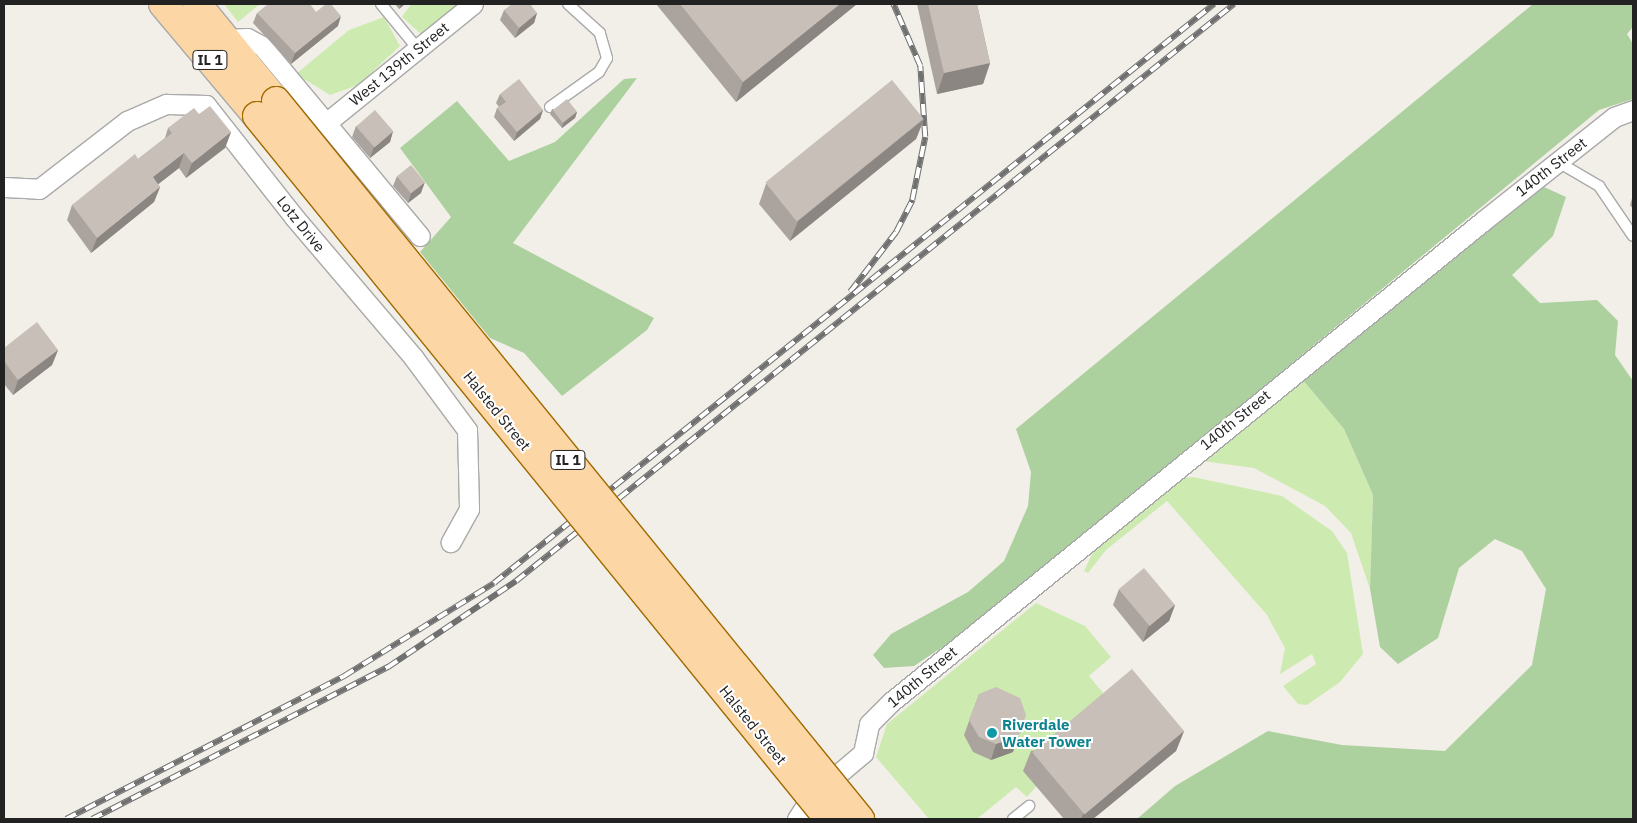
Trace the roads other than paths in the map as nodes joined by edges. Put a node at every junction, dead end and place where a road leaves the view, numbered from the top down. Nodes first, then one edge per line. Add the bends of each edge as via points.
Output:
1 (163, 4) edge
2 (197, 4) edge
3 (381, 4) edge
4 (473, 4) edge
5 (568, 4) edge
6 (226, 40) junction
7 (418, 49) junction
8 (550, 107) dead end
9 (266, 108) junction
10 (1633, 110) edge
11 (326, 124) junction
12 (1558, 162) junction
13 (4, 187) edge
14 (420, 236) dead end
15 (1633, 236) edge
16 (451, 542) dead end
17 (1029, 806) dead end
18 (798, 819) edge
19 (829, 819) edge
20 (860, 819) edge
21 (1013, 819) edge

1 - 9 main road, Halsted Street / IL 1
2 - 6 main road, Halsted Street / IL 1
3 - 7 lane
4 - 7 street, West 139th Street
5 - 8 lane via 600,33 607,58 599,72
6 - 9 main road, Halsted Street / IL 1
6 - 11 street via 247,38 262,46
7 - 11 street, West 139th Street
9 - 19 main road, Halsted Street / IL 1, bridge
9 - 20 main road, Halsted Street / IL 1, bridge
10 - 12 street, 140th Street via 1614,117
11 - 14 street
12 - 15 lane via 1598,186
12 - 18 street, 140th Street via 891,702 870,724 863,753 812,796
13 - 16 street, Lotz Drive via 39,189 127,121 166,104 206,105 294,217 413,356 467,430 469,510
17 - 21 lane

